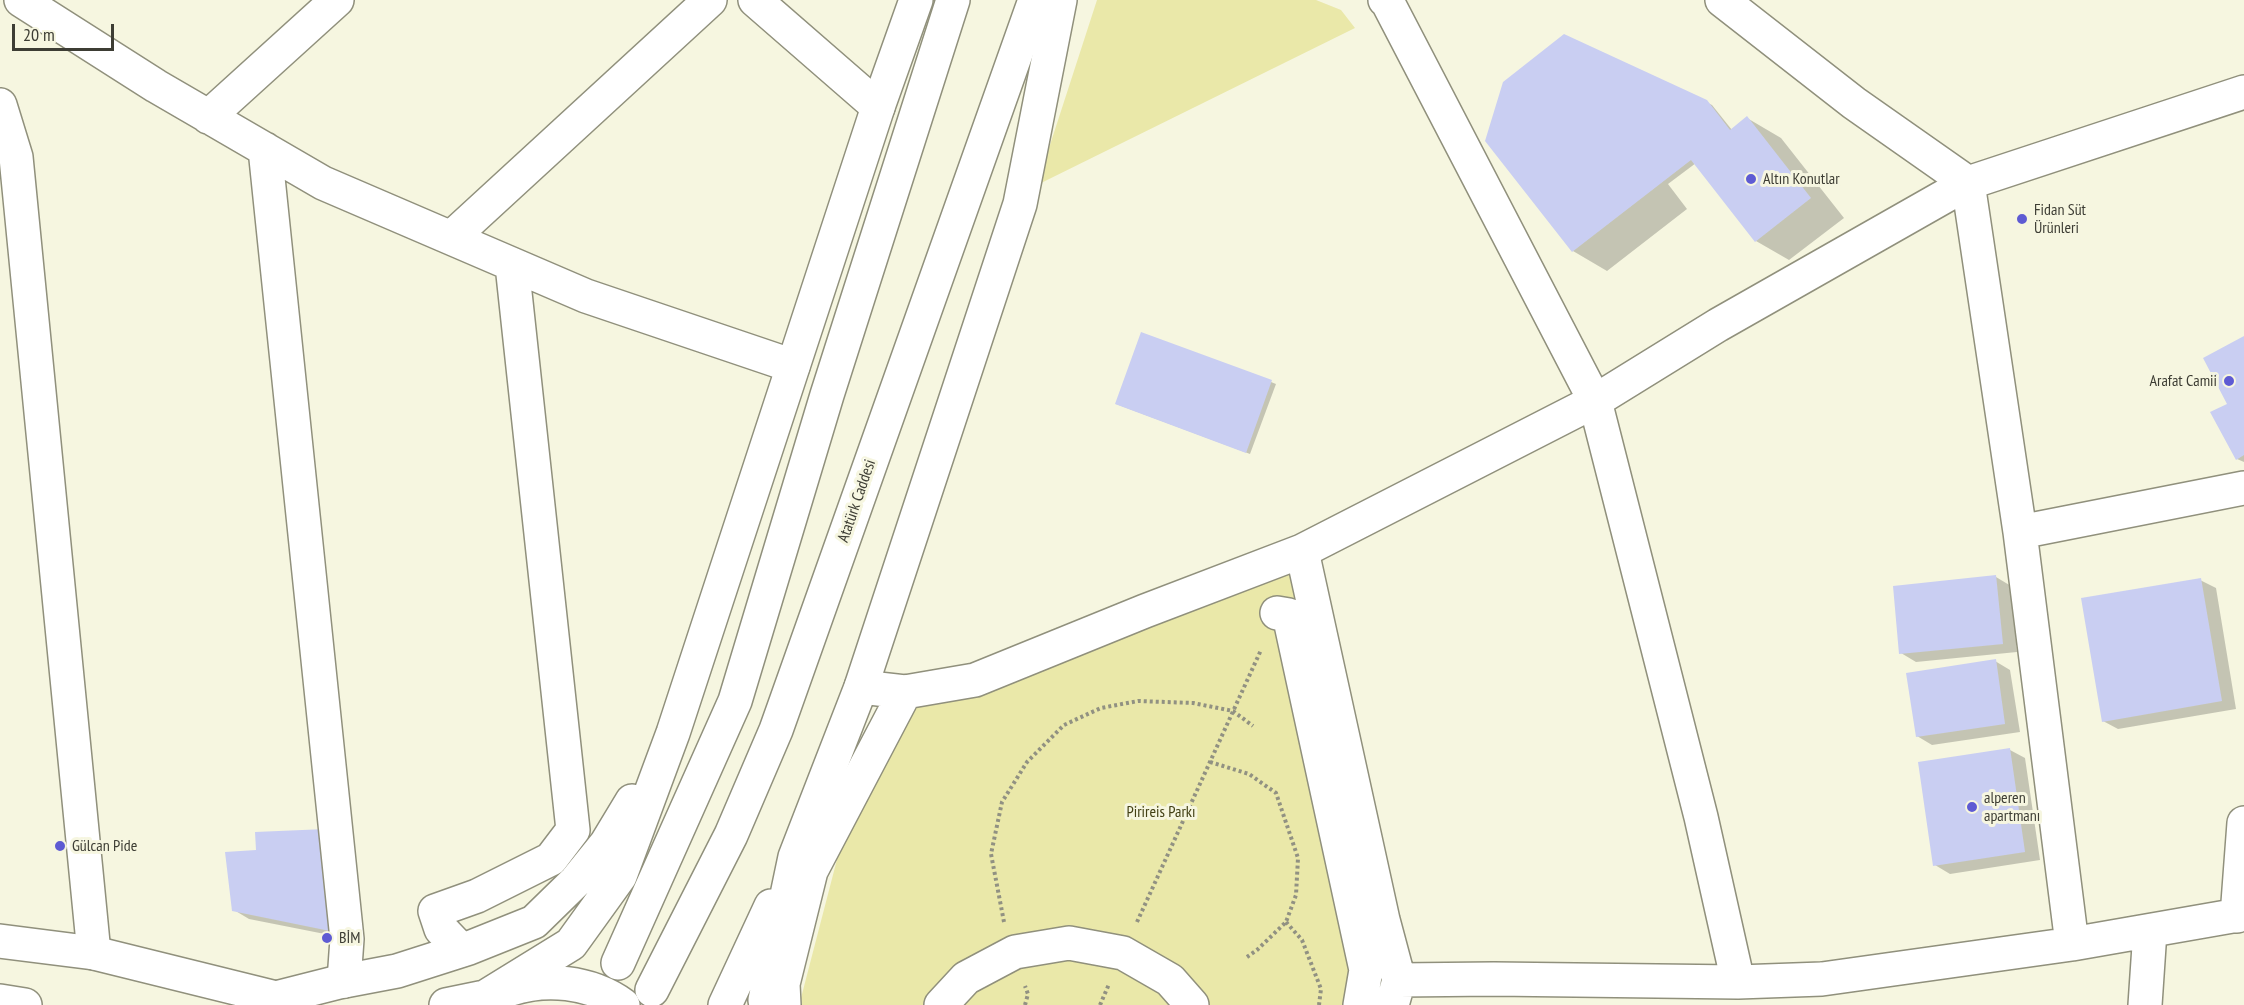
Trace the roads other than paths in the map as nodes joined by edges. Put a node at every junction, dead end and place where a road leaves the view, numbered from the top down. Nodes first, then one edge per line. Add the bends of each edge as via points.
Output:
1 (21, 0) edge
2 (337, 0) edge
3 (710, 0) edge
4 (755, 0) edge
5 (916, 0) edge
6 (953, 0) edge
7 (1035, 0) edge
8 (1060, 0) edge
9 (1387, 0) edge
10 (1722, 0) edge
11 (2244, 92) edge
12 (0, 105) edge
13 (878, 107) junction
14 (208, 117) junction
15 (265, 149) junction
16 (1968, 183) junction
17 (451, 238) junction
18 (512, 265) junction
19 (793, 366) junction
20 (1595, 401) junction
21 (2244, 488) edge
22 (2020, 532) junction
23 (1302, 551) junction
24 (1277, 613) road end
25 (861, 687) junction
26 (905, 692) junction
27 (673, 733) junction
28 (2244, 823) edge
29 (795, 857) junction
30 (2241, 915) edge
31 (2150, 931) junction
32 (0, 941) edge
33 (2072, 944) junction
34 (461, 950) junction
35 (94, 953) junction
36 (618, 963) dead end
37 (344, 981) junction
38 (1738, 982) junction
39 (652, 990) dead end
40 (1818, 992) edge
41 (1395, 993) edge
42 (0, 1001) edge
43 (480, 1001) edge
44 (290, 1002) edge
45 (25, 1005) edge
46 (446, 1005) edge
47 (622, 1005) edge
48 (725, 1005) edge
49 (766, 1005) edge
50 (784, 1005) edge
51 (941, 1005) edge
52 (1192, 1005) edge
53 (1360, 1005) edge
54 (2145, 1005) edge

1 - 14 main road
2 - 14 main road
3 - 17 main road
4 - 13 main road
5 - 13 main road
6 - 36 main road via 827,395 735,701
7 - 39 main road, Atatürk Caddesi via 776,730 731,835
8 - 25 main road via 1020,204
9 - 20 main road
10 - 16 main road via 1854,103
11 - 16 main road
12 - 35 main road via 16,157
13 - 19 main road
14 - 15 main road
15 - 17 main road via 323,183
15 - 37 main road via 347,939
16 - 20 main road via 1718,325
16 - 22 main road
17 - 18 main road
18 - 19 main road via 586,296
18 - 34 main road via 573,830 550,859 477,896 435,911 441,930
19 - 27 main road
20 - 23 main road
20 - 38 main road via 1701,817
21 - 22 main road
22 - 33 main road
23 - 26 main road via 975,680
23 - 41 main road via 1383,920
24 - 53 main road via 1288,615 1364,959
25 - 26 main road
25 - 29 main road
26 - 50 main road via 811,871 783,984
27 - 34 main road via 606,844 576,881 534,922
27 - 43 main road via 613,886 571,944
28 - 30 main road
29 - 48 main road
29 - 49 main road
30 - 31 main road
31 - 33 main road
31 - 54 main road
32 - 35 main road
33 - 40 main road
34 - 37 main road via 397,971
35 - 44 main road
37 - 44 main road
38 - 40 main road
38 - 41 main road via 1494,979
42 - 45 main road
43 - 46 main road
43 - 47 main road via 526,983 570,983 610,996
51 - 52 main road via 966,978 1015,952 1069,943 1123,953 1170,980

